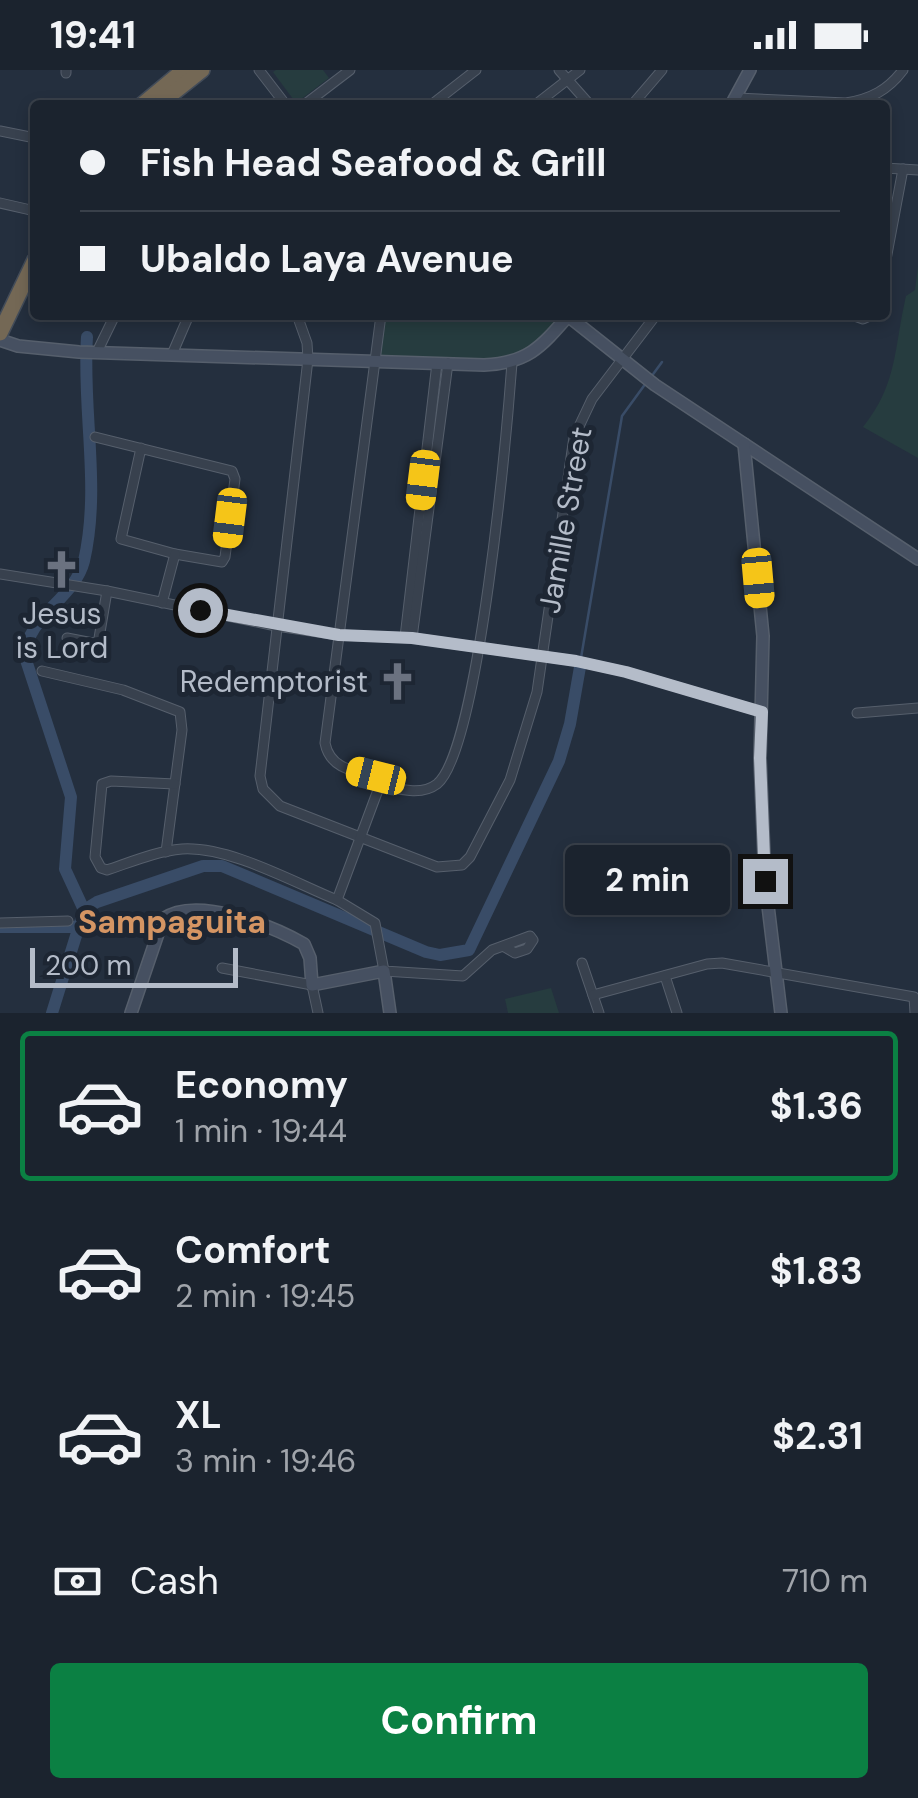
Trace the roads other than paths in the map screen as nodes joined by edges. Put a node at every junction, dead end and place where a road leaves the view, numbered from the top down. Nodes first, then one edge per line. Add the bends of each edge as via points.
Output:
1 (184, 70) edge
2 (202, 70) edge
3 (259, 70) edge
4 (350, 70) edge
5 (476, 70) edge
6 (558, 70) edge
7 (580, 70) edge
8 (662, 70) edge
9 (750, 70) edge
10 (903, 70) edge
11 (566, 81) junction
12 (148, 100) edge
13 (164, 100) edge
14 (282, 100) edge
15 (311, 100) edge
16 (437, 100) edge
17 (541, 100) edge
18 (585, 100) edge
19 (636, 100) edge
20 (735, 100) edge
21 (862, 100) edge
22 (0, 131) edge
23 (30, 137) edge
24 (890, 168) edge
25 (902, 169) junction
26 (918, 170) edge
27 (0, 204) edge
28 (30, 210) edge
29 (890, 237) edge
30 (30, 272) edge
31 (30, 288) edge
32 (111, 320) edge
33 (187, 320) edge
34 (299, 320) edge
35 (380, 320) edge
36 (565, 320) edge
37 (574, 320) edge
38 (652, 320) edge
39 (1, 341) edge
40 (88, 352) junction
41 (173, 352) junction
42 (308, 359) junction
43 (374, 361) junction
44 (622, 361) junction
45 (443, 363) junction
46 (512, 363) junction
47 (96, 438) dead end
48 (744, 444) junction
49 (141, 448) junction
50 (174, 554) junction
51 (918, 559) edge
52 (0, 574) edge
53 (107, 592) junction
54 (162, 603) junction
55 (276, 626) junction
56 (339, 635) junction
57 (408, 637) junction
58 (68, 638) dead end
59 (479, 646) junction
60 (542, 656) junction
61 (42, 672) dead end
62 (918, 708) edge
63 (762, 712) junction
64 (857, 713) dead end
65 (175, 784) junction
66 (378, 784) junction
67 (362, 836) junction
68 (166, 852) junction
69 (337, 900) junction
70 (68, 921) dead end
71 (0, 923) edge
72 (503, 946) dead end
73 (582, 963) dead end
74 (222, 968) dead end
75 (384, 971) junction
76 (775, 972) junction
77 (664, 976) junction
78 (312, 985) junction
79 (594, 995) junction
80 (131, 1013) edge
81 (318, 1013) edge
82 (390, 1013) edge
83 (600, 1013) edge
84 (677, 1013) edge
85 (781, 1013) edge
86 (915, 1013) edge

1 - 12 highway
2 - 13 highway
3 - 14 street
4 - 15 street
5 - 16 street
6 - 11 street
7 - 11 street
8 - 19 street
9 - 20 street
10 - 21 street via 888,88
11 - 17 street
11 - 18 street
22 - 23 street
24 - 25 street
25 - 26 street
25 - 29 street
27 - 28 street
30 - 39 highway
31 - 39 highway
32 - 40 street
33 - 41 street
34 - 42 street
35 - 43 street
36 - 46 street
37 - 44 street
38 - 44 street, Jamille Street
39 - 40 street
40 - 41 street
41 - 42 street
42 - 43 street
42 - 55 street
43 - 45 street
43 - 56 street
44 - 48 street
44 - 60 street, Jamille Street via 592,398 574,437
45 - 46 street
45 - 57 street
46 - 59 street
47 - 49 street
48 - 51 street
48 - 63 street via 763,636
49 - 50 street via 120,535
49 - 50 street via 234,473 223,560
50 - 54 street
52 - 53 street
53 - 54 street
53 - 58 street via 98,644
54 - 55 street
55 - 56 street
55 - 67 street via 260,757 263,788 280,806
56 - 57 street
56 - 66 street via 327,753 341,766 376,776
57 - 59 street
59 - 60 street
59 - 66 street via 470,704 439,782 420,791
60 - 63 street via 626,672
60 - 67 street, Jamille Street via 524,742 496,811 462,865 437,867
61 - 65 street via 176,708 182,730
62 - 64 street
63 - 76 street via 762,831
65 - 68 street
65 - 68 street via 111,781 101,788 95,857 101,868
66 - 67 street
67 - 69 street
68 - 69 street via 224,855
69 - 75 street via 372,919
70 - 71 street
72 - 75 street via 462,976
73 - 79 street
74 - 78 street
75 - 78 street
75 - 82 street
76 - 77 street via 722,963
76 - 85 street
76 - 86 street via 914,997
77 - 79 street
77 - 84 street
78 - 80 street via 308,950 299,941 226,914 183,910 159,926
78 - 81 street
79 - 83 street

